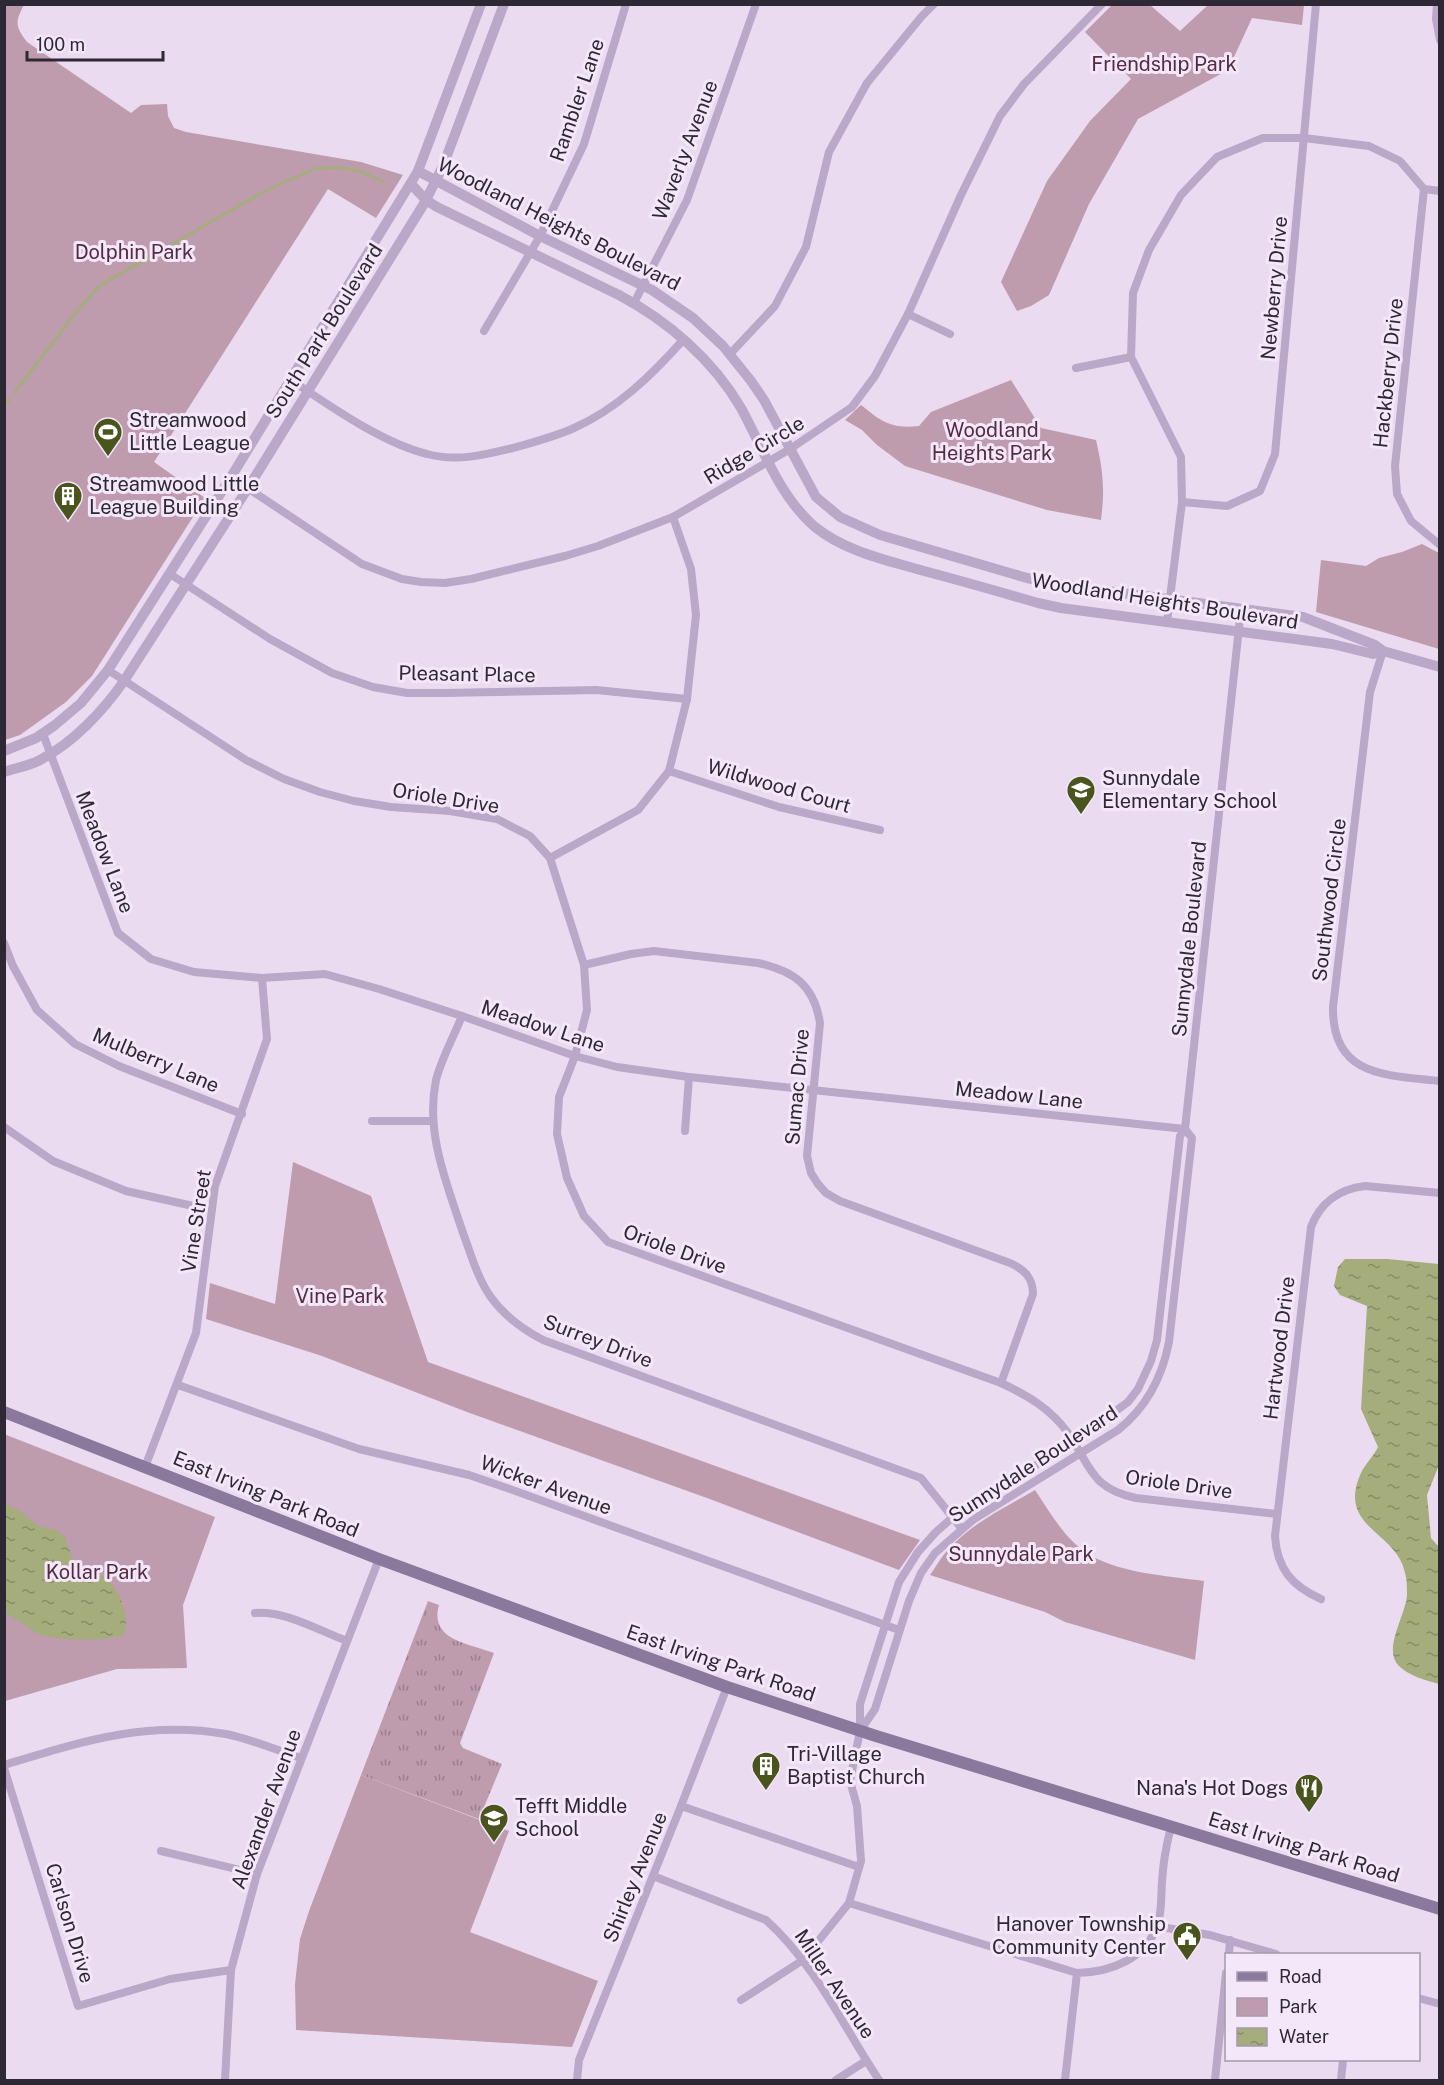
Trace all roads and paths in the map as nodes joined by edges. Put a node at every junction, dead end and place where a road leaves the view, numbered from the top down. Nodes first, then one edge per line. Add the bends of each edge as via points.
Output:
1 (481, 4) edge
2 (504, 4) edge
3 (626, 4) edge
4 (756, 4) edge
5 (934, 4) edge
6 (1102, 4) edge
7 (1316, 4) edge
8 (1437, 4) edge
9 (1440, 40) edge
10 (1304, 138) junction
11 (418, 171) junction
12 (436, 182) junction
13 (411, 184) junction
14 (1425, 189) junction
15 (1440, 191) edge
16 (426, 200) junction
17 (540, 236) junction
18 (530, 253) junction
19 (643, 285) junction
20 (634, 303) junction
21 (908, 314) junction
22 (484, 331) dead end
23 (950, 334) dead end
24 (683, 340) junction
25 (730, 354) junction
26 (1131, 357) junction
27 (1077, 368) dead end
28 (291, 380) junction
29 (308, 391) junction
30 (790, 449) junction
31 (768, 461) junction
32 (231, 477) junction
33 (248, 488) junction
34 (1182, 502) junction
35 (673, 517) junction
36 (1440, 544) edge
37 (170, 574) junction
38 (186, 585) junction
39 (1171, 600) junction
40 (1241, 609) junction
41 (1167, 622) junction
42 (1239, 632) junction
43 (1383, 651) junction
44 (1440, 667) edge
45 (108, 670) junction
46 (124, 681) junction
47 (687, 699) junction
48 (43, 734) junction
49 (4, 751) edge
50 (50, 753) junction
51 (669, 771) junction
52 (4, 772) edge
53 (880, 830) dead end
54 (550, 858) junction
55 (4, 943) edge
56 (584, 965) junction
57 (262, 978) junction
58 (462, 1016) junction
59 (575, 1056) junction
60 (689, 1077) junction
61 (1440, 1081) edge
62 (814, 1089) junction
63 (242, 1114) junction
64 (372, 1121) dead end
65 (433, 1121) junction
66 (4, 1127) edge
67 (1185, 1129) junction
68 (686, 1131) dead end
69 (1440, 1193) edge
70 (211, 1208) junction
71 (1001, 1383) junction
72 (178, 1384) junction
73 (4, 1412) edge
74 (1073, 1443) junction
75 (1080, 1455) junction
76 (145, 1467) junction
77 (1276, 1514) junction
78 (953, 1517) junction
79 (962, 1529) junction
80 (379, 1559) junction
81 (1321, 1599) dead end
82 (255, 1613) dead end
83 (886, 1625) junction
84 (900, 1630) junction
85 (347, 1641) junction
86 (727, 1687) junction
87 (860, 1731) junction
88 (301, 1758) junction
89 (4, 1766) edge
90 (681, 1806) junction
91 (1171, 1827) junction
92 (161, 1851) dead end
93 (859, 1867) junction
94 (257, 1874) junction
95 (653, 1876) junction
96 (849, 1903) junction
97 (1440, 1909) edge
98 (1158, 1924) junction
99 (1230, 1940) junction
100 (1228, 1953) edge
101 (1273, 1953) edge
102 (803, 1960) junction
103 (231, 1970) junction
104 (1077, 1973) junction
105 (1225, 1991) edge
106 (1420, 1998) edge
107 (741, 2000) dead end
108 (1440, 2004) edge
109 (866, 2061) junction
110 (1343, 2061) edge
111 (225, 2080) edge
112 (577, 2080) edge
113 (836, 2080) edge
114 (879, 2080) edge
115 (1065, 2080) edge
116 (1215, 2080) edge
117 (1341, 2080) edge

1 - 11 street, South Park Boulevard
2 - 12 street, South Park Boulevard
3 - 17 street, Rambler Lane via 584,144
4 - 19 street, Waverly Avenue via 687,200
5 - 25 street via 867,83 829,152 806,247 775,306
6 - 21 street, Ridge Circle via 1024,84 1000,116
7 - 10 street, Newberry Drive
8 - 9 street
10 - 14 street via 1369,146 1400,161
10 - 26 street via 1263,138 1217,157 1181,195 1149,250 1133,293
10 - 34 street, Newberry Drive via 1275,454 1260,491 1227,506
11 - 12 street, Woodland Heights Boulevard
11 - 13 street, South Park Boulevard
12 - 16 street, South Park Boulevard
12 - 17 street, Woodland Heights Boulevard
13 - 16 street, Woodland Heights Boulevard
13 - 28 street, South Park Boulevard
14 - 15 street
14 - 36 street, Hackberry Drive via 1395,466 1397,494 1411,521
16 - 18 street, Woodland Heights Boulevard
16 - 29 street, South Park Boulevard
17 - 18 street, Rambler Lane
17 - 19 street, Woodland Heights Boulevard
18 - 20 street, Woodland Heights Boulevard
18 - 22 street, Rambler Lane
19 - 20 street, Waverly Avenue
19 - 25 street, Woodland Heights Boulevard via 693,318
20 - 24 street, Woodland Heights Boulevard
21 - 23 street
21 - 30 street, Ridge Circle via 875,376 852,407
24 - 29 street via 632,391 576,428 473,457 451,458 410,449
24 - 31 street, Woodland Heights Boulevard via 729,389
25 - 30 street, Woodland Heights Boulevard via 764,400
26 - 27 street
26 - 34 street via 1181,457
28 - 29 street
28 - 32 street, South Park Boulevard
29 - 33 street, South Park Boulevard
30 - 31 street, Ridge Circle
30 - 39 street, Woodland Heights Boulevard via 821,503 840,517 880,535 1039,581
31 - 35 street, Ridge Circle
31 - 41 street, Woodland Heights Boulevard via 790,499 808,519 827,536 853,549 1038,603
32 - 33 street, Ridge Circle
32 - 37 street, South Park Boulevard
33 - 35 street, Ridge Circle via 362,564 421,582 471,579 565,556
33 - 38 street, South Park Boulevard
34 - 39 street
35 - 47 street via 691,569 696,615
37 - 38 street, Pleasant Place
37 - 45 street, South Park Boulevard
38 - 46 street, South Park Boulevard
38 - 47 street, Pleasant Place via 332,673 373,687 419,693 597,690
39 - 40 street, Woodland Heights Boulevard
39 - 41 street
40 - 42 street, Sunnydale Boulevard
40 - 43 street, Woodland Heights Boulevard via 1303,616
41 - 42 street, Woodland Heights Boulevard
42 - 43 street, Woodland Heights Boulevard via 1332,644 1373,654
42 - 67 street, Sunnydale Boulevard
43 - 44 street, Woodland Heights Boulevard
43 - 61 street, Southwood Circle via 1370,692 1334,1021 1341,1047 1358,1063 1387,1075
45 - 46 street, Oriole Drive
45 - 48 street, South Park Boulevard via 81,703
46 - 50 street, South Park Boulevard via 95,716
46 - 54 street, Oriole Drive via 246,760 284,779 354,801 497,819 530,836
47 - 51 street
48 - 49 street, South Park Boulevard
48 - 50 street, Meadow Lane
50 - 52 street, South Park Boulevard
50 - 57 street, Meadow Lane via 118,933 151,959 194,972
51 - 53 street, Wildwood Court via 779,807
51 - 54 street via 638,810
54 - 56 street, Oriole Drive
55 - 63 street, Mulberry Lane via 37,1010 75,1044 119,1066
56 - 59 street, Oriole Drive via 587,1010
56 - 62 street, Sumac Drive via 654,951 758,963 792,974 817,1005 820,1036
57 - 58 street, Meadow Lane via 325,974
57 - 63 street, Vine Street via 267,1039
58 - 59 street, Meadow Lane
58 - 65 street, Surrey Drive via 436,1080
59 - 60 street, Meadow Lane via 617,1067
59 - 71 street, Oriole Drive via 559,1097 557,1134 567,1178 584,1216 608,1242
60 - 62 street, Meadow Lane
60 - 68 street
62 - 67 street, Meadow Lane
62 - 71 street, Sumac Drive via 807,1156 812,1173 826,1193 1010,1263 1028,1276 1033,1294
63 - 70 street, Vine Street via 221,1166
64 - 65 street
65 - 78 street, Surrey Drive via 441,1168 476,1270 489,1295 521,1328 543,1340 921,1478
66 - 70 street via 53,1161 126,1191
67 - 74 street, Sunnydale Boulevard via 1180,1136 1159,1324 1151,1361 1128,1402
67 - 75 street, Sunnydale Boulevard via 1192,1138 1165,1358 1154,1387 1137,1413
69 - 77 street, Hartwood Drive via 1358,1187 1333,1197 1314,1219
70 - 72 street, Vine Street via 198,1324
71 - 74 street, Oriole Drive via 1048,1411
72 - 76 street, Vine Street
72 - 83 street, Wicker Avenue via 359,1449 488,1481
73 - 76 main road, East Irving Park Road
74 - 75 street, Oriole Drive
74 - 78 street, Sunnydale Boulevard
75 - 77 street, Oriole Drive via 1095,1478 1122,1495
75 - 79 street, Sunnydale Boulevard via 996,1504
76 - 80 main road, East Irving Park Road
77 - 81 street, Hartwood Drive via 1276,1548 1283,1568 1300,1588
78 - 79 street, Surrey Drive
78 - 83 street, Sunnydale Boulevard via 910,1563 899,1582
79 - 84 street, Sunnydale Boulevard via 942,1545 925,1567
80 - 85 street, Alexander Avenue
80 - 86 main road, East Irving Park Road
82 - 85 street via 279,1615
83 - 84 street, Wicker Avenue
83 - 87 street, Sunnydale Boulevard via 860,1704
84 - 87 street, Sunnydale Boulevard via 875,1709
85 - 88 street, Alexander Avenue
86 - 87 main road, East Irving Park Road
86 - 90 street, Shirley Avenue
87 - 91 main road, East Irving Park Road
87 - 93 street via 850,1781 857,1806
88 - 89 street via 227,1734 184,1729 117,1733
88 - 94 street, Alexander Avenue
89 - 103 street, Carlson Drive via 78,2006 170,1979
90 - 93 street
90 - 95 street, Shirley Avenue
91 - 97 main road, East Irving Park Road
91 - 98 street
92 - 94 street
93 - 96 street
94 - 103 street, Alexander Avenue
95 - 102 street, Miller Avenue via 766,1920
95 - 112 street, Shirley Avenue via 579,2060
96 - 102 street
96 - 104 street
98 - 99 street
98 - 104 street via 1147,1944 1118,1967
99 - 100 street
99 - 101 street
102 - 107 street
102 - 109 street, Miller Avenue
103 - 111 street, Alexander Avenue
104 - 115 street
105 - 116 street
106 - 108 street
109 - 113 street
109 - 114 street, Miller Avenue
110 - 117 street

